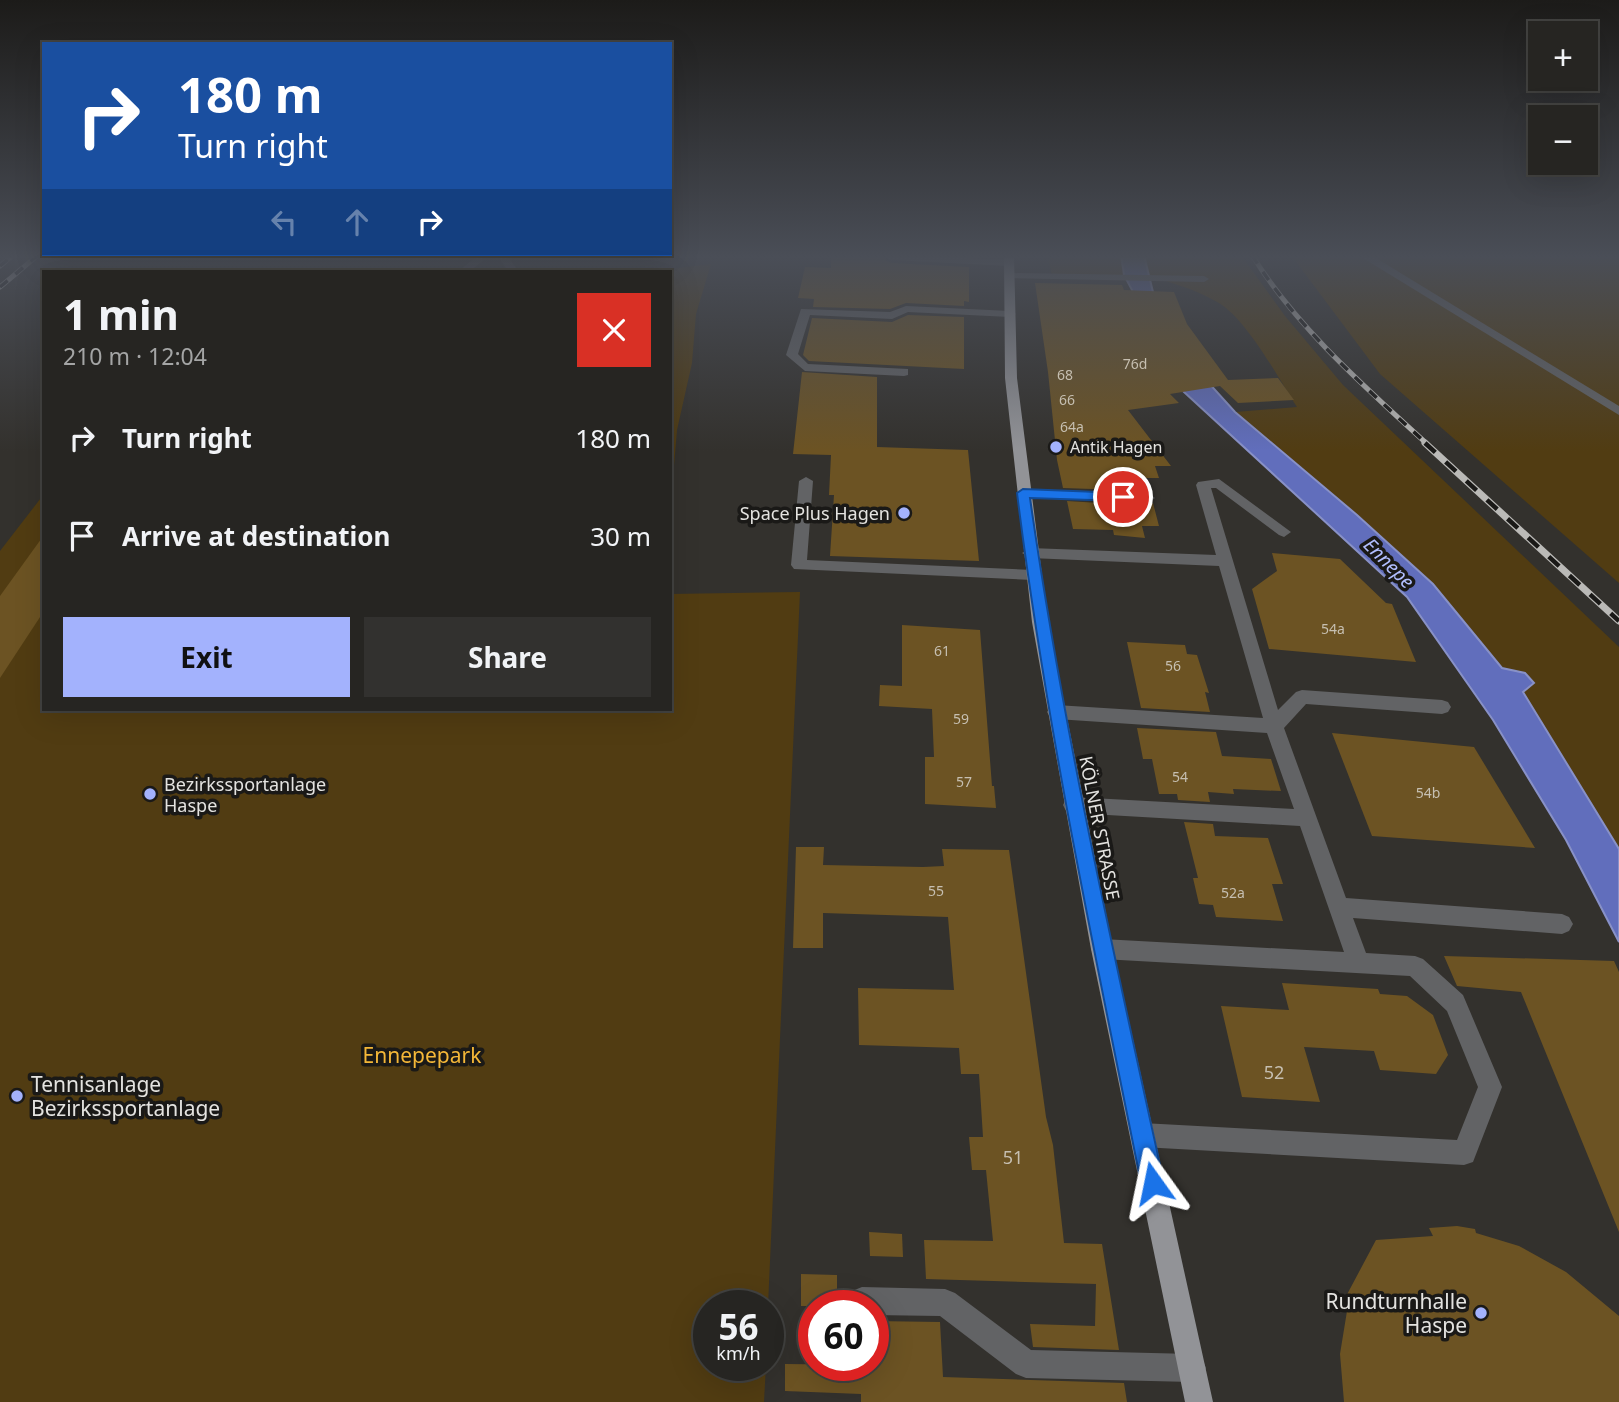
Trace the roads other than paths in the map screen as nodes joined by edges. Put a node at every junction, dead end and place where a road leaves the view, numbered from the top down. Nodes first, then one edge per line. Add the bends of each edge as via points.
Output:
1 (802, 320) edge
2 (1010, 320) edge
3 (1470, 320) edge
4 (904, 372) dead end
5 (1619, 411) edge
6 (806, 481) dead end
7 (1023, 493) junction
8 (1148, 498) dead end
9 (1284, 532) dead end
10 (1030, 553) junction
11 (1227, 561) junction
12 (1033, 575) junction
13 (1442, 707) dead end
14 (1056, 712) junction
15 (1275, 726) junction
16 (1073, 805) junction
17 (1306, 818) junction
18 (1339, 907) junction
19 (1562, 924) dead end
20 (1102, 949) junction
21 (1359, 963) junction
22 (1142, 1135) junction
23 (889, 1302) edge
24 (1192, 1368) junction
25 (1199, 1402) edge

1 - 4 street via 792,355 805,366
2 - 7 main road, KÖLNER STRASSE
3 - 5 street
6 - 12 street via 799,565
7 - 8 street
7 - 10 main road, KÖLNER STRASSE
9 - 11 street via 1219,483 1203,485
10 - 11 street
10 - 12 main road, KÖLNER STRASSE
11 - 15 street
12 - 14 main road, KÖLNER STRASSE
13 - 15 street via 1302,698
14 - 15 street
14 - 16 main road, KÖLNER STRASSE
15 - 17 street
16 - 17 street
16 - 20 main road, KÖLNER STRASSE
17 - 18 street
18 - 19 street
18 - 21 street
20 - 21 street
20 - 22 main road, KÖLNER STRASSE
21 - 22 street via 1415,966 1455,1003 1490,1087 1464,1153
22 - 24 main road, KÖLNER STRASSE
23 - 24 street via 945,1303 1026,1364
24 - 25 main road, KÖLNER STRASSE

